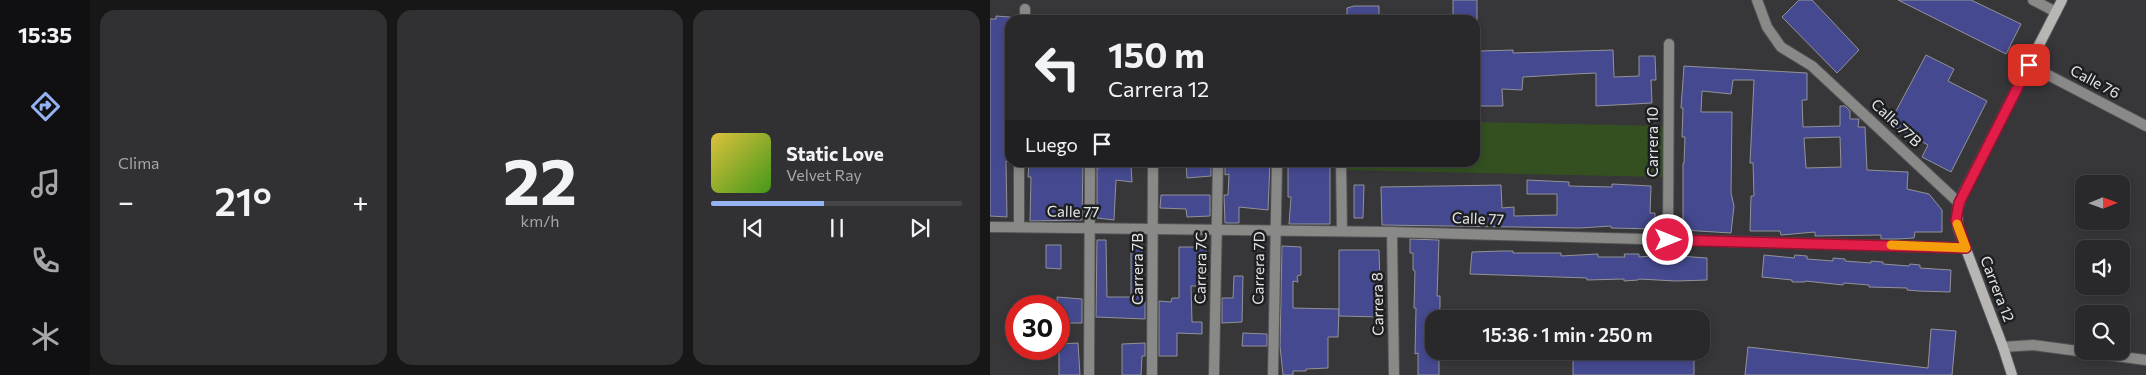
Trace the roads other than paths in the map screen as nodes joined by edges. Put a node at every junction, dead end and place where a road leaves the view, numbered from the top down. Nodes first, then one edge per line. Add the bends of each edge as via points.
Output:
1 (1757, 0) edge
2 (1766, 0) edge
3 (2033, 0) edge
4 (2062, 0) edge
5 (1761, 11) junction
6 (2056, 12) junction
7 (1669, 44) dead end
8 (2029, 65) junction
9 (2146, 126) edge
10 (1019, 167) edge
11 (1090, 167) edge
12 (1153, 167) edge
13 (1218, 167) edge
14 (1277, 167) edge
15 (1342, 167) edge
16 (1959, 203) junction
17 (1019, 226) junction
18 (990, 227) edge
19 (1089, 227) junction
20 (1153, 228) junction
21 (1218, 230) junction
22 (1275, 230) junction
23 (1342, 231) junction
24 (1392, 232) junction
25 (1668, 240) junction
26 (1966, 248) junction
27 (2003, 347) junction
28 (2146, 360) edge
29 (1089, 375) edge
30 (1152, 375) edge
31 (1214, 375) edge
32 (1272, 375) edge
33 (1394, 375) edge
34 (2012, 375) edge

1 - 5 street, Calle 77B
2 - 5 street
3 - 6 street
4 - 6 main road, Carrera 12
5 - 16 street, Calle 77B via 1767,27 1781,47 1812,66
6 - 8 main road, Carrera 12
7 - 25 street, Carrera 10
8 - 9 street, Calle 76
8 - 16 main road, Carrera 12
10 - 17 street
11 - 19 street
12 - 20 street, Carrera 7B
13 - 21 street, Carrera 7C
14 - 22 street, Carrera 7D
15 - 23 street
16 - 26 main road, Carrera 12 via 1956,220
17 - 18 street, Calle 77
17 - 19 street, Calle 77
19 - 20 street, Calle 77
19 - 29 street
20 - 21 street, Calle 77
20 - 30 street, Carrera 7B
21 - 22 street, Calle 77
21 - 31 street, Carrera 7C
22 - 23 street, Calle 77
22 - 32 street, Carrera 7D
23 - 24 street, Calle 77
24 - 25 street, Calle 77
24 - 33 street, Carrera 8
25 - 26 street, Calle 77
26 - 27 main road, Carrera 12
27 - 28 street via 2032,345
27 - 34 main road, Carrera 12

